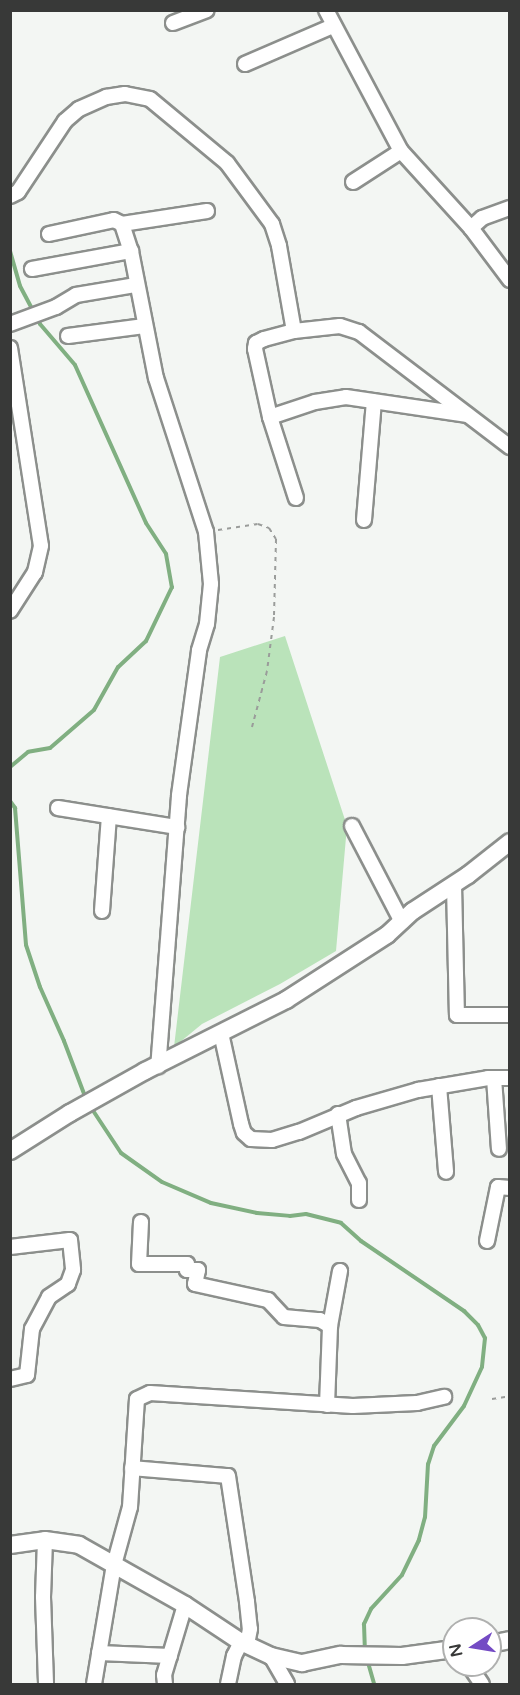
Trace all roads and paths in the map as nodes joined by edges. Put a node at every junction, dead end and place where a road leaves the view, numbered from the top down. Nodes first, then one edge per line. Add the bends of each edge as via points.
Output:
1 (207, 10) edge
2 (326, 10) edge
3 (173, 22) dead end
4 (333, 26) junction
5 (245, 64) dead end
6 (401, 151) junction
7 (352, 182) dead end
8 (14, 194) edge
9 (510, 208) edge
10 (207, 211) dead end
11 (122, 224) junction
12 (471, 228) junction
13 (49, 234) dead end
14 (131, 251) junction
15 (32, 269) dead end
16 (510, 280) edge
17 (136, 285) junction
18 (14, 323) edge
19 (144, 326) junction
20 (294, 331) junction
21 (68, 336) dead end
22 (10, 348) edge
23 (374, 401) junction
24 (469, 416) junction
25 (270, 417) junction
26 (510, 447) edge
27 (296, 498) dead end
28 (364, 520) dead end
29 (207, 532) junction
30 (10, 611) edge
31 (252, 727) dead end
32 (58, 808) dead end
33 (109, 816) junction
34 (352, 826) dead end
35 (177, 827) junction
36 (510, 842) edge
37 (454, 885) junction
38 (102, 910) dead end
39 (402, 922) junction
40 (510, 1015) edge
41 (221, 1033) junction
42 (158, 1066) junction
43 (494, 1078) junction
44 (510, 1078) edge
45 (439, 1086) junction
46 (338, 1114) junction
47 (499, 1149) dead end
48 (10, 1151) edge
49 (446, 1172) dead end
50 (510, 1188) edge
51 (359, 1200) dead end
52 (141, 1222) dead end
53 (487, 1241) dead end
54 (10, 1246) edge
55 (340, 1271) dead end
56 (330, 1326) junction
57 (10, 1379) edge
58 (510, 1396) edge
59 (444, 1398) dead end
60 (492, 1399) dead end
61 (327, 1405) junction
62 (132, 1468) junction
63 (45, 1540) junction
64 (10, 1545) edge
65 (114, 1565) junction
66 (185, 1605) junction
67 (244, 1643) junction
68 (442, 1651) edge
69 (99, 1653) junction
70 (170, 1656) junction
71 (271, 1656) junction
72 (46, 1684) edge
73 (94, 1684) edge
74 (165, 1684) edge
75 (228, 1684) edge
76 (288, 1684) edge

1 - 3 street
2 - 4 street
4 - 5 street
4 - 6 street
6 - 7 street
6 - 12 street
8 - 20 street via 60,128 79,109 106,97 125,94 150,99 227,163 272,224
9 - 12 street via 482,218
10 - 11 street
11 - 13 street via 114,220
11 - 14 street
12 - 16 street
14 - 15 street
14 - 17 street
17 - 18 street via 76,295
17 - 19 street
19 - 21 street
19 - 29 street via 156,378
20 - 24 street via 340,326 358,332
20 - 25 street via 256,343
22 - 30 street via 41,546 35,572
23 - 24 street
23 - 25 street via 329,398
23 - 28 street
24 - 26 street
25 - 27 street
29 - 31 path via 258,524 269,528 276,539 270,649
29 - 35 street via 210,603 199,651
32 - 33 street
33 - 35 street
33 - 38 street
34 - 39 street
35 - 42 street
36 - 37 street
37 - 39 street
37 - 40 street via 457,1015
39 - 41 street via 286,1000
41 - 42 street
41 - 46 street via 241,1124 252,1139 272,1140
42 - 48 street via 70,1113
43 - 44 street
43 - 45 street
43 - 47 street
45 - 46 street
45 - 49 street
46 - 51 street via 344,1154 359,1183
50 - 53 street via 498,1187
52 - 56 street via 139,1264 187,1264 187,1270 198,1270 195,1284 268,1300 284,1317 320,1320
54 - 57 street via 70,1240 73,1270 68,1284 49,1297 32,1329 27,1375
55 - 56 street
56 - 61 street
58 - 60 path
59 - 61 street via 417,1403
61 - 62 street via 150,1393 137,1399
62 - 65 street via 130,1507
62 - 67 street via 228,1476 247,1602 249,1629
63 - 64 street
63 - 65 street via 79,1545
63 - 72 street
65 - 66 street
65 - 69 street
66 - 67 street
66 - 70 street
67 - 71 street
67 - 75 street via 234,1656
68 - 71 street via 402,1656 340,1654 302,1663
69 - 70 street
69 - 73 street
70 - 74 street
71 - 76 street

